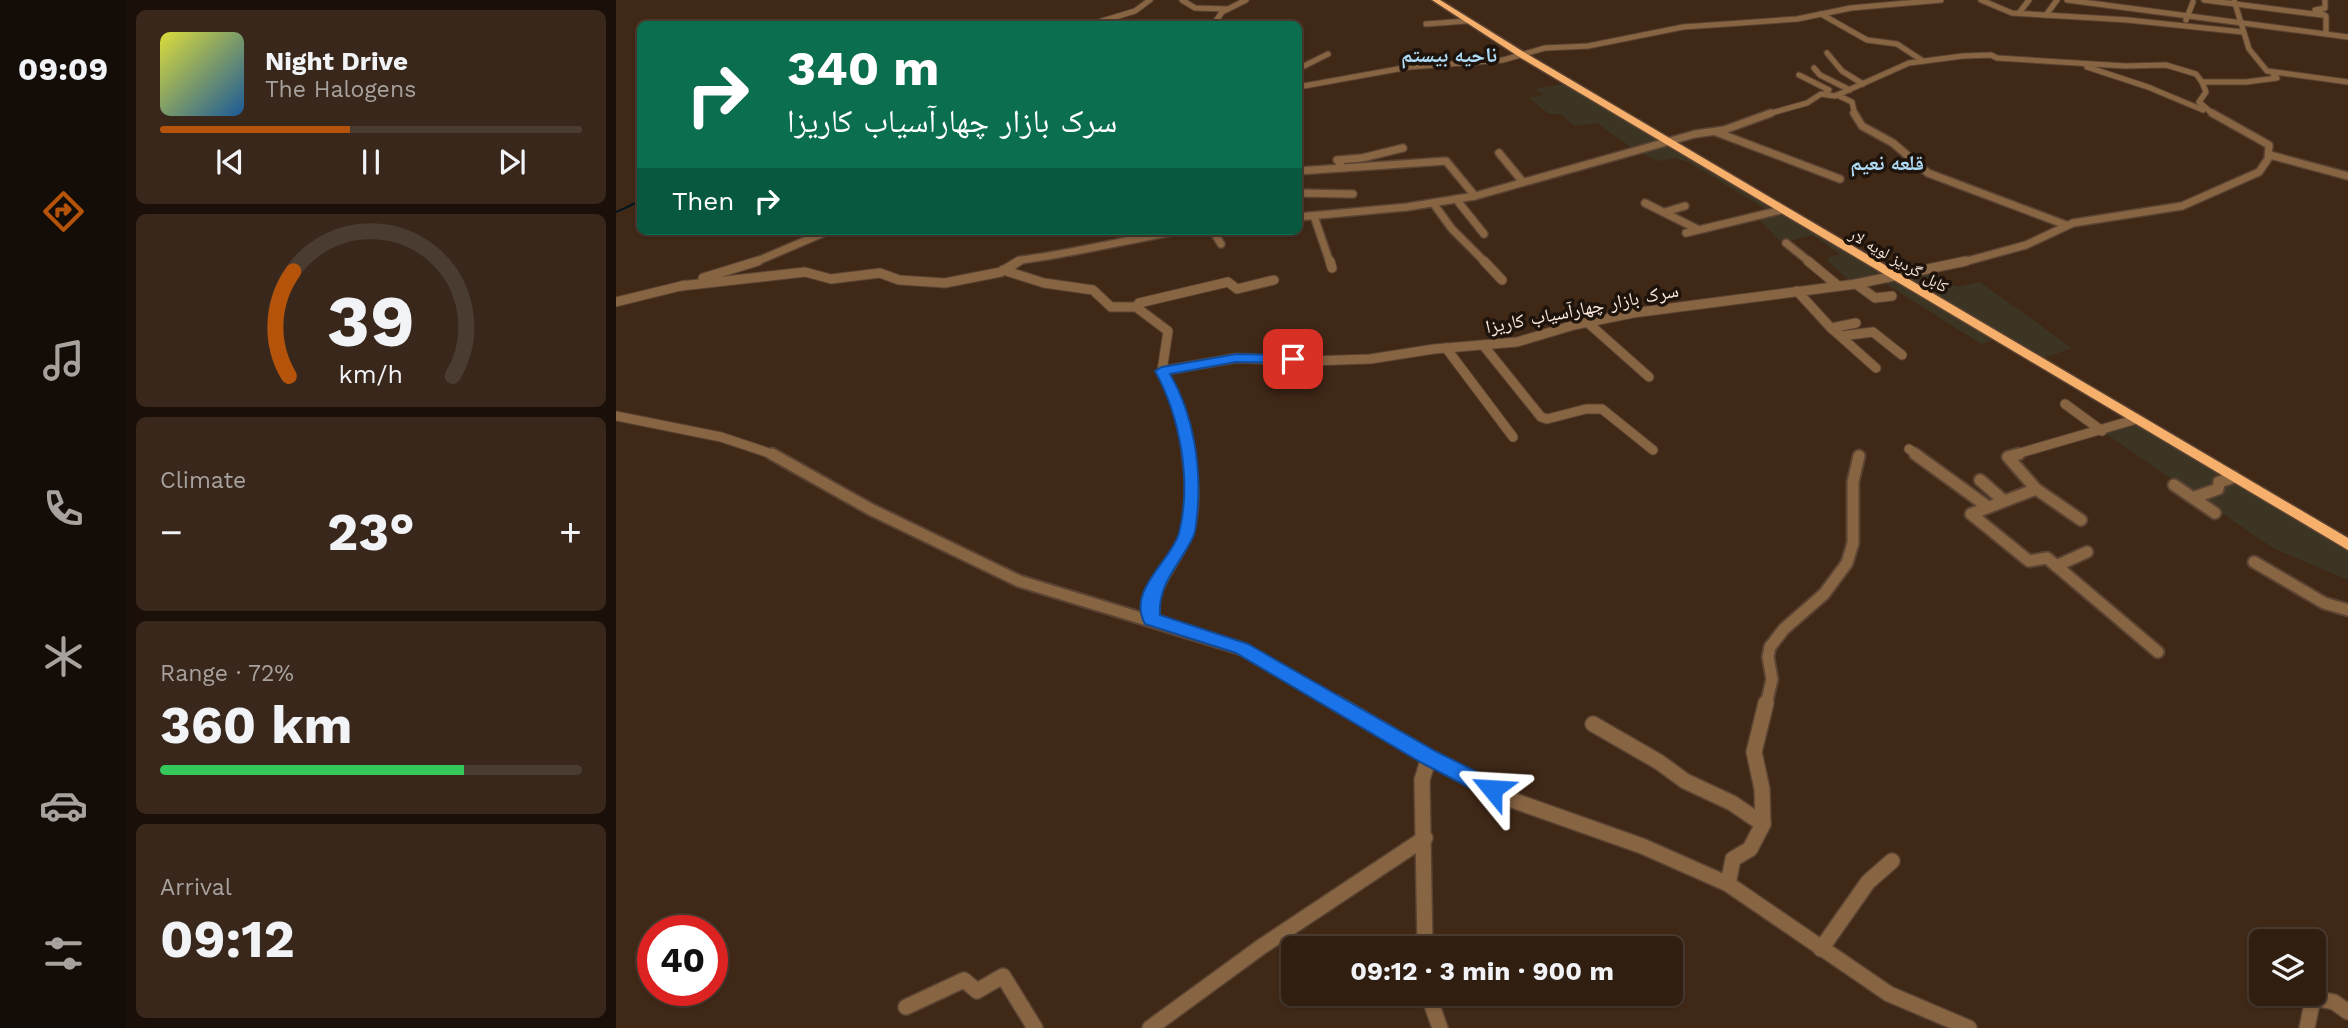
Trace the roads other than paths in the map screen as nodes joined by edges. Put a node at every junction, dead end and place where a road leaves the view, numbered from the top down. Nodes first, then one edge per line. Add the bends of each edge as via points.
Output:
1 (1150, 0) edge
2 (1182, 0) edge
3 (1246, 0) edge
4 (1435, 0) edge
5 (1941, 0) edge
6 (1981, 0) edge
7 (2001, 0) edge
8 (2029, 0) edge
9 (2057, 0) edge
10 (2067, 0) edge
11 (2204, 0) edge
12 (2325, 0) edge
13 (2083, 2) junction
14 (2193, 2) dead end
15 (2235, 2) edge
16 (2164, 4) dead end
17 (2220, 5) dead end
18 (1996, 6) junction
19 (2108, 6) junction
20 (2259, 8) junction
21 (1226, 9) junction
22 (2160, 12) junction
23 (2293, 12) junction
24 (2020, 13) junction
25 (1821, 14) junction
26 (2046, 15) junction
27 (2322, 15) junction
28 (2073, 16) junction
29 (2189, 16) junction
30 (2101, 18) junction
31 (1466, 20) junction
32 (2215, 20) junction
33 (1102, 21) edge
34 (1216, 21) edge
35 (2156, 23) junction
36 (2241, 23) junction
37 (1426, 24) dead end
38 (2257, 25) junction
39 (2183, 26) junction
40 (2213, 29) junction
41 (2243, 32) junction
42 (2256, 33) dead end
43 (2292, 33) junction
44 (2326, 34) junction
45 (2348, 37) edge
46 (1827, 53) dead end
47 (1328, 54) dead end
48 (1524, 56) junction
49 (2026, 58) junction
50 (1923, 61) junction
51 (1302, 67) edge
52 (1814, 68) dead end
53 (2273, 74) junction
54 (1799, 75) dead end
55 (2202, 82) junction
56 (2348, 82) edge
57 (1863, 84) junction
58 (1302, 86) edge
59 (1850, 90) junction
60 (1824, 94) junction
61 (1837, 94) junction
62 (2208, 112) junction
63 (1716, 132) junction
64 (1684, 137) junction
65 (1691, 141) dead end
66 (1670, 144) junction
67 (1403, 148) dead end
68 (1499, 153) dead end
69 (2270, 155) junction
70 (1343, 168) junction
71 (1329, 170) junction
72 (1302, 174) edge
73 (2348, 176) edge
74 (1840, 179) dead end
75 (1522, 181) junction
76 (1302, 192) edge
77 (1334, 193) junction
78 (1353, 194) dead end
79 (1475, 196) junction
80 (1457, 199) junction
81 (1646, 202) dead end
82 (1433, 203) junction
83 (1685, 206) dead end
84 (1781, 209) junction
85 (1665, 212) junction
86 (1314, 216) junction
87 (1302, 217) edge
88 (2066, 225) junction
89 (1697, 229) junction
90 (1686, 233) dead end
91 (1484, 234) dead end
92 (819, 235) edge
93 (1135, 235) edge
94 (1151, 235) edge
95 (1215, 235) edge
96 (1138, 237) junction
97 (1786, 243) dead end
98 (1221, 244) dead end
99 (1332, 268) dead end
100 (1003, 270) junction
101 (1895, 276) junction
102 (1274, 280) dead end
103 (1502, 280) dead end
104 (1856, 284) junction
105 (1837, 285) junction
106 (681, 286) junction
107 (1797, 291) junction
108 (1892, 296) dead end
109 (616, 302) edge
110 (1136, 307) junction
111 (1587, 322) junction
112 (1856, 323) dead end
113 (1831, 328) junction
114 (1840, 336) junction
115 (1483, 345) junction
116 (1446, 348) junction
117 (1902, 355) dead end
118 (1876, 368) dead end
119 (1162, 371) junction
120 (1649, 377) dead end
121 (2065, 404) dead end
122 (616, 416) edge
123 (2137, 419) junction
124 (2102, 431) junction
125 (1513, 437) dead end
126 (1909, 449) dead end
127 (1653, 450) dead end
128 (1858, 456) dead end
129 (2234, 477) junction
130 (1980, 480) dead end
131 (2174, 485) dead end
132 (2036, 489) junction
133 (2195, 497) junction
134 (2003, 500) junction
135 (1987, 507) junction
136 (2216, 513) dead end
137 (2081, 520) dead end
138 (2348, 545) edge
139 (2087, 552) dead end
140 (2254, 562) dead end
141 (2056, 566) junction
142 (2348, 610) edge
143 (1151, 619) junction
144 (2158, 652) dead end
145 (1593, 724) dead end
146 (1429, 757) junction
147 (1763, 824) junction
148 (1425, 838) junction
149 (1892, 861) dead end
150 (1728, 884) junction
151 (1425, 936) edge
152 (1821, 949) junction
153 (1432, 1006) edge
154 (906, 1007) dead end
155 (2348, 1012) edge
156 (1035, 1028) edge
157 (1150, 1028) edge
158 (1440, 1028) edge
159 (1969, 1028) edge
160 (2307, 1028) edge

1 - 33 street via 1135,11
2 - 21 street via 1195,8
3 - 21 street
4 - 31 highway, کابل گردیز لویه لار
5 - 25 street
6 - 18 street
7 - 18 street
8 - 24 street
9 - 26 street
10 - 13 street
11 - 15 street
12 - 27 street via 2325,8 2315,10
13 - 19 street
13 - 28 street
14 - 29 street
15 - 20 street
15 - 36 street
16 - 22 street
17 - 32 street
18 - 24 street
19 - 22 street
19 - 30 street
20 - 23 street
20 - 38 street
21 - 34 street
22 - 29 street
22 - 35 street
23 - 27 street
23 - 43 street
24 - 26 street
25 - 48 street via 1683,27 1588,46 1545,48
25 - 50 street via 1867,40 1897,44
26 - 28 street
27 - 44 street via 2326,16
28 - 30 street
29 - 32 street
29 - 39 street
30 - 35 street
31 - 37 street
31 - 48 highway, کابل گردیز لویه لار
32 - 36 street
32 - 40 street
35 - 39 street
36 - 38 street
36 - 41 street
38 - 42 street
38 - 43 street
39 - 40 street
40 - 41 street
41 - 53 street via 2251,55
43 - 44 street
44 - 45 street
46 - 57 street via 1845,76
47 - 51 street
48 - 58 street via 1409,67
48 - 66 highway, کابل گردیز لویه لار
49 - 50 street via 1980,54
49 - 55 street via 2166,65 2196,74
49 - 62 street via 2085,66
50 - 57 street
52 - 59 street
53 - 55 street via 2277,78
53 - 56 street
54 - 60 street via 1829,90
55 - 62 street via 2206,92 2199,103
57 - 59 street
59 - 61 street
60 - 61 street
60 - 63 street
61 - 88 street via 1852,102 1862,126 1893,143 1928,173
62 - 69 street via 2269,145
63 - 64 street
63 - 74 street
64 - 65 street
64 - 66 street
66 - 75 street
66 - 84 highway, کابل گردیز لویه لار
67 - 70 street via 1337,160
68 - 75 street
69 - 73 street
69 - 88 street via 2259,172 2182,206
70 - 71 street
70 - 79 street via 1446,161
71 - 72 street
71 - 77 street
75 - 79 street
76 - 77 street
77 - 78 street
79 - 80 street
80 - 82 street
80 - 91 street
81 - 85 street
82 - 86 street
82 - 103 street
83 - 85 street
84 - 89 street
84 - 101 highway, کابل گردیز لویه لار
85 - 89 street
86 - 87 street
86 - 99 street
88 - 101 street, سرک بازار چهارآسیاب کاریزا via 2026,244
89 - 90 street
92 - 106 street via 757,262
93 - 96 street
94 - 96 street
95 - 98 street
96 - 100 street via 1021,260
97 - 105 street
100 - 106 street via 934,284 880,274 831,279 805,272
100 - 110 street via 1044,283 1093,290 1111,307
101 - 104 street, سرک بازار چهارآسیاب کاریزا
101 - 123 highway, کابل گردیز لویه لار
102 - 110 street via 1237,289 1228,282
104 - 105 street, سرک بازار چهارآسیاب کاریزا
104 - 108 street via 1875,298
105 - 107 street, سرک بازار چهارآسیاب کاریزا
106 - 109 street
107 - 111 street, سرک بازار چهارآسیاب کاریزا
107 - 113 street
110 - 119 street via 1168,331
111 - 115 street, سرک بازار چهارآسیاب کاریزا via 1517,342
111 - 120 street
112 - 113 street
113 - 114 street
114 - 117 street via 1873,331
114 - 118 street
115 - 116 street, سرک بازار چهارآسیاب کاریزا
115 - 127 street via 1541,417 1602,409
116 - 119 street, سرک بازار چهارآسیاب کاریزا via 1370,359 1236,358
116 - 125 street
119 - 143 street via 1174,394 1187,445 1192,491 1187,535 1158,577 1150,601
121 - 124 street
122 - 143 street via 765,450 870,509 1019,582
123 - 124 street
123 - 129 highway, کابل گردیز لویه لار
124 - 132 street via 2008,457
126 - 135 street
128 - 147 street via 1853,543 1847,563 1824,594 1770,647 1772,679 1754,752
129 - 133 street
129 - 138 highway, کابل گردیز لویه لار
130 - 134 street
131 - 133 street
132 - 134 street
132 - 137 street
133 - 136 street
134 - 135 street
135 - 141 street via 1971,514 2030,562 2045,558
139 - 141 street
140 - 142 street via 2324,603
141 - 144 street
143 - 146 street via 1242,649
145 - 147 street
146 - 148 street via 1422,780
146 - 150 street via 1516,801 1642,846
147 - 150 street via 1750,849 1733,859
148 - 151 street
148 - 157 street via 1261,947
149 - 152 street via 1868,883
150 - 152 street
152 - 159 street via 1889,994
153 - 158 street
154 - 156 street via 964,980 977,991 1003,976
155 - 160 street via 2334,1002 2313,998

